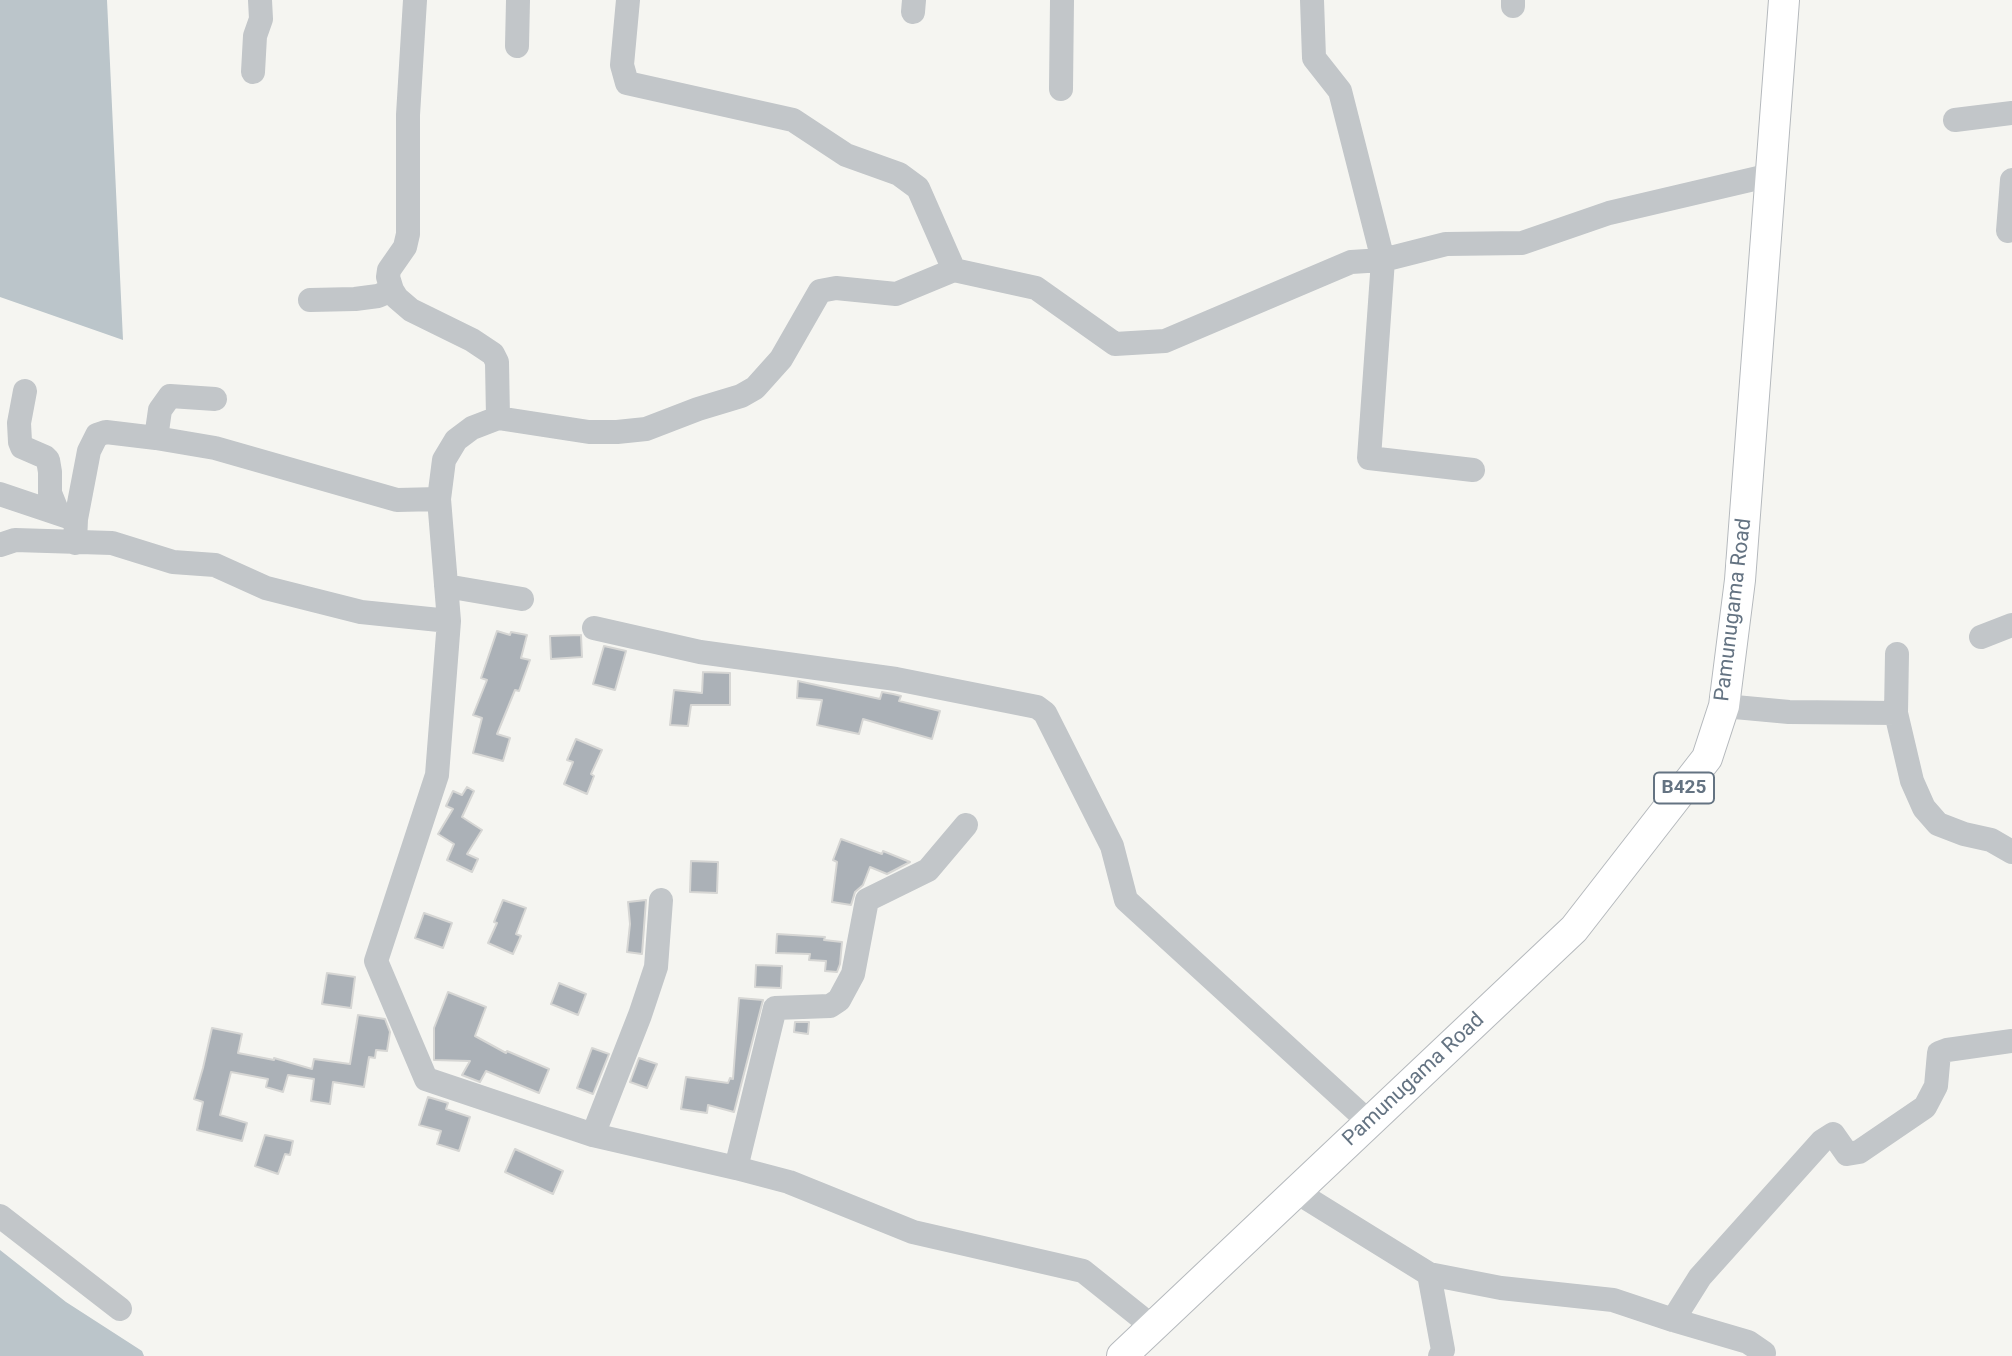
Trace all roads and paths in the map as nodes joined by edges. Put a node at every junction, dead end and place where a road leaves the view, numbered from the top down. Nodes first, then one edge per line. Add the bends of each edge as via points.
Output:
1 (260, 0) edge
2 (415, 0) edge
3 (519, 0) edge
4 (628, 0) edge
5 (1062, 0) edge
6 (1312, 0) edge
7 (1784, 0) edge
8 (517, 46) dead end
9 (253, 72) dead end
10 (1061, 89) dead end
11 (2012, 113) edge
12 (1955, 120) dead end
13 (1771, 175) junction
14 (2012, 180) edge
15 (2008, 231) dead end
16 (1383, 260) junction
17 (954, 270) junction
18 (392, 290) junction
19 (310, 300) dead end
20 (24, 391) dead end
21 (215, 399) dead end
22 (498, 418) junction
23 (156, 438) junction
24 (1473, 470) dead end
25 (0, 494) edge
26 (439, 499) junction
27 (70, 525) junction
28 (0, 545) edge
29 (446, 586) junction
30 (522, 599) dead end
31 (449, 621) junction
32 (2012, 625) edge
33 (594, 628) dead end
34 (1981, 637) dead end
35 (1897, 654) dead end
36 (1724, 706) junction
37 (1896, 713) junction
38 (966, 825) dead end
39 (2012, 852) edge
40 (661, 900) dead end
41 (2012, 1041) edge
42 (1370, 1122) junction
43 (593, 1135) junction
44 (736, 1168) junction
45 (1295, 1191) junction
46 (0, 1216) edge
47 (1429, 1274) junction
48 (120, 1309) dead end
49 (1673, 1320) junction
50 (1153, 1327) junction
51 (1122, 1356) edge
52 (1440, 1356) edge
53 (1763, 1356) edge

1 - 9 street
2 - 18 street via 408,115 408,234 389,270
3 - 8 street
4 - 17 street via 622,65 626,83 793,120 846,155 899,174 918,188
5 - 10 street
6 - 16 street via 1314,58 1340,92
7 - 13 main road, Pamunugama Road / B425
11 - 12 street
13 - 16 street via 1609,213 1522,243 1446,244
13 - 36 main road, Pamunugama Road / B425 via 1741,567
14 - 15 street
16 - 17 street via 1351,262 1165,341 1115,344 1036,288
16 - 24 street via 1369,458
17 - 22 street via 896,294 836,288 820,291 781,359 755,388 646,429 589,432
18 - 19 street via 355,299
18 - 22 street via 411,310 493,354
20 - 27 street via 20,443 48,460 50,493
21 - 23 street via 170,396 160,410
22 - 26 street via 456,440 444,460
23 - 26 street via 215,448 397,500
23 - 27 street via 97,435
25 - 27 street
26 - 29 street
27 - 28 street
27 - 31 street via 173,562 215,565 266,588 361,612
29 - 30 street
29 - 31 street
31 - 43 street via 436,775 376,961 426,1079
32 - 34 street
33 - 42 street via 700,652 896,678 1037,707 1045,713 1112,846 1126,900
35 - 37 street
36 - 37 street
36 - 42 main road, Pamunugama Road / B425 via 1707,758 1574,929
37 - 39 street via 1912,781 1924,808 1938,824 1991,840
38 - 44 street via 928,870 867,901 853,974 839,1000 830,1006 775,1008
40 - 43 street via 656,967
41 - 49 street via 1939,1054 1936,1086 1925,1107 1859,1152 1847,1154 1833,1134 1822,1141 1700,1277
42 - 45 main road, Pamunugama Road / B425
43 - 44 street
44 - 50 street via 789,1182 913,1232 1083,1271
45 - 47 street
45 - 50 main road, Pamunugama Road / B425
46 - 48 street
47 - 49 street via 1501,1288 1614,1300
47 - 52 street via 1443,1350
49 - 53 street via 1748,1342
50 - 51 main road, Pamunugama Road / B425

